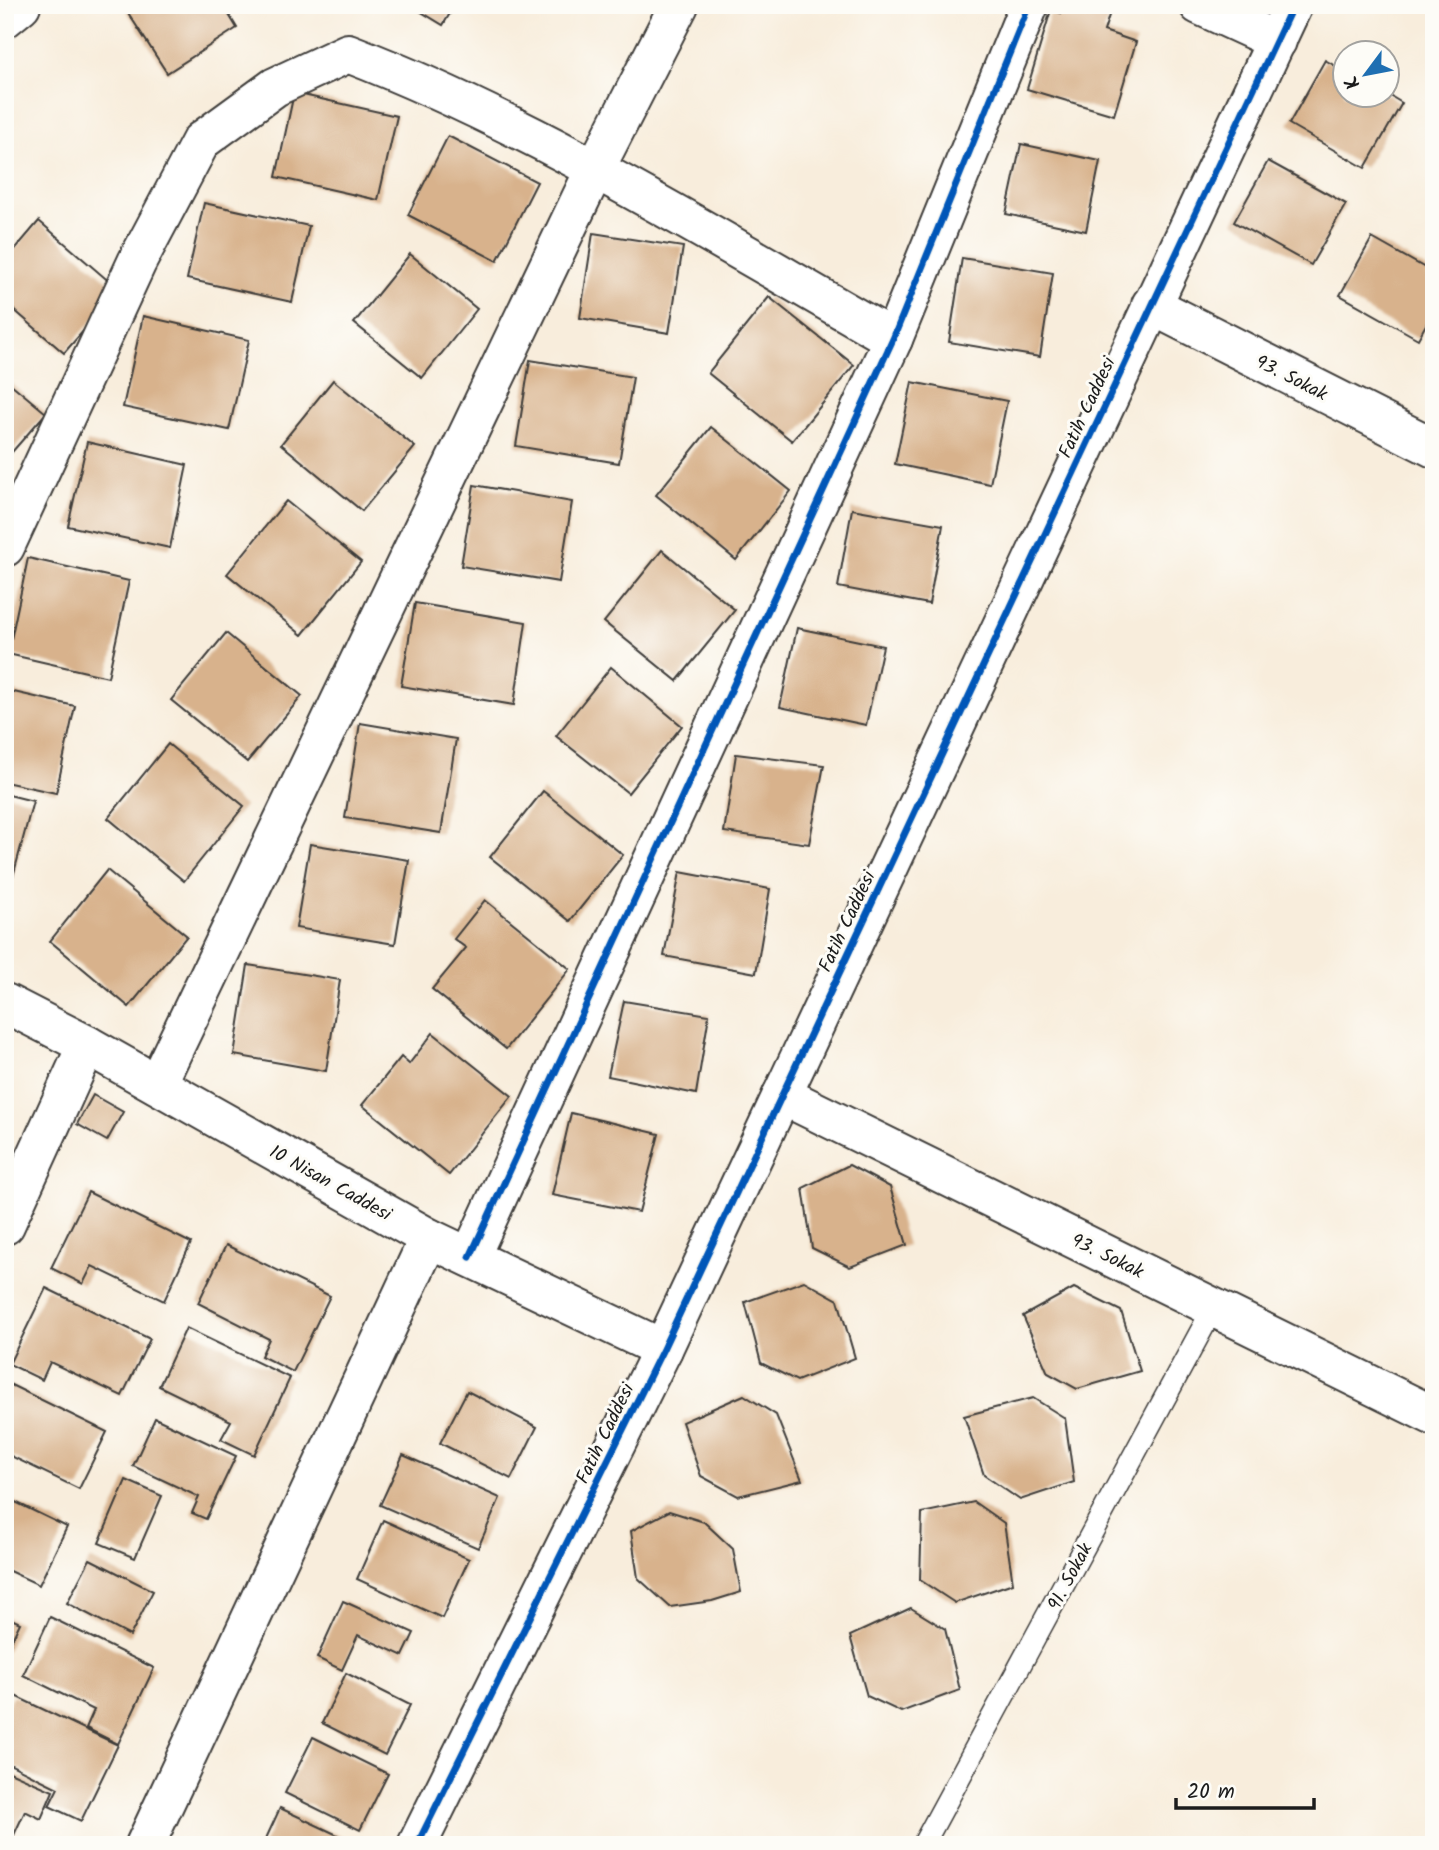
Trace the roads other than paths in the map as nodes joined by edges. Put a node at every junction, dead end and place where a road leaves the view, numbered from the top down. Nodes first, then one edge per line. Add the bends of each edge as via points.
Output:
1 (22, 5) edge
2 (678, 5) edge
3 (1028, 5) edge
4 (1199, 5) edge
5 (1293, 5) edge
6 (5, 18) edge
7 (1277, 41) junction
8 (595, 169) junction
9 (1151, 305) junction
10 (893, 339) junction
11 (1434, 448) edge
12 (5, 547) edge
13 (5, 1003) edge
14 (87, 1045) junction
15 (157, 1084) junction
16 (782, 1095) junction
17 (5, 1225) edge
18 (429, 1238) junction
19 (470, 1257) junction
20 (1214, 1307) junction
21 (663, 1349) junction
22 (1434, 1416) edge
23 (145, 1845) edge
24 (417, 1845) edge
25 (923, 1845) edge

1 - 6 street
2 - 8 street
3 - 10 street
4 - 7 street
5 - 7 street, Fatih Caddesi
7 - 9 street, Fatih Caddesi
8 - 10 street
8 - 12 street via 406,75 348,52 275,87 201,141 137,262
8 - 15 street
9 - 11 street, 93. Sokak
9 - 16 street, Fatih Caddesi
10 - 19 street
13 - 14 street, 10 Nisan Caddesi
14 - 15 street, 10 Nisan Caddesi
14 - 17 street
15 - 18 street, 10 Nisan Caddesi
16 - 20 street, 93. Sokak
16 - 21 street, Fatih Caddesi
18 - 19 street, 10 Nisan Caddesi
18 - 23 street
19 - 21 street, 10 Nisan Caddesi
20 - 22 street, 93. Sokak
20 - 25 lane, 91. Sokak
21 - 24 street, Fatih Caddesi

